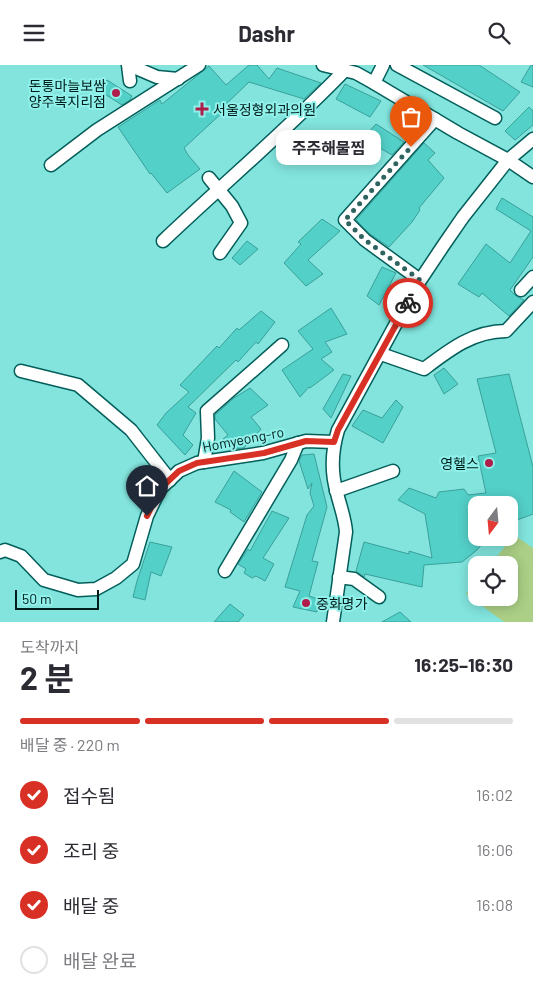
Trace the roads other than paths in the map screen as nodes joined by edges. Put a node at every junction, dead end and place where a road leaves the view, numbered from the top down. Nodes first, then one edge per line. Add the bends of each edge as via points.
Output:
1 (129, 65) edge
2 (199, 65) edge
3 (323, 65) edge
4 (383, 65) edge
5 (397, 65) edge
6 (345, 71) junction
7 (178, 79) junction
8 (130, 81) dead end
9 (374, 83) junction
10 (495, 118) dead end
11 (436, 119) junction
12 (533, 139) edge
13 (508, 160) junction
14 (51, 165) dead end
15 (533, 177) edge
16 (210, 178) dead end
17 (218, 188) junction
18 (163, 241) dead end
19 (220, 253) dead end
20 (533, 277) edge
21 (420, 280) junction
22 (521, 291) dead end
23 (533, 302) edge
24 (282, 345) dead end
25 (380, 354) junction
26 (22, 371) dead end
27 (334, 442) junction
28 (298, 443) junction
29 (204, 462) junction
30 (393, 471) dead end
31 (170, 479) junction
32 (336, 491) junction
33 (0, 552) edge
34 (225, 571) dead end
35 (340, 577) junction
36 (379, 597) dead end
37 (333, 622) edge

1 - 7 street via 156,77
1 - 8 street
2 - 7 street
3 - 6 street
4 - 9 street
5 - 10 street
6 - 9 street
6 - 17 street
7 - 14 street via 97,130
9 - 11 street
11 - 13 street
11 - 21 street via 345,220 365,240
12 - 13 street
13 - 15 street
13 - 21 street via 463,217
16 - 17 street
17 - 18 street
17 - 19 street via 241,223
20 - 22 street
21 - 25 street
23 - 25 street via 506,331 492,331 453,346 424,369
24 - 29 street via 207,411 208,438
25 - 27 street
26 - 31 street via 78,385 131,430
27 - 28 street, Homyeong-ro
27 - 32 street
28 - 29 street, Homyeong-ro via 264,453
28 - 34 street
29 - 31 street, Homyeong-ro via 179,471
30 - 32 street
31 - 33 street, Homyeong-ro via 160,489 147,516 133,564 116,579 96,589 78,590 44,580 22,556 5,550
32 - 35 street via 346,532
35 - 36 street via 354,579
35 - 37 street

